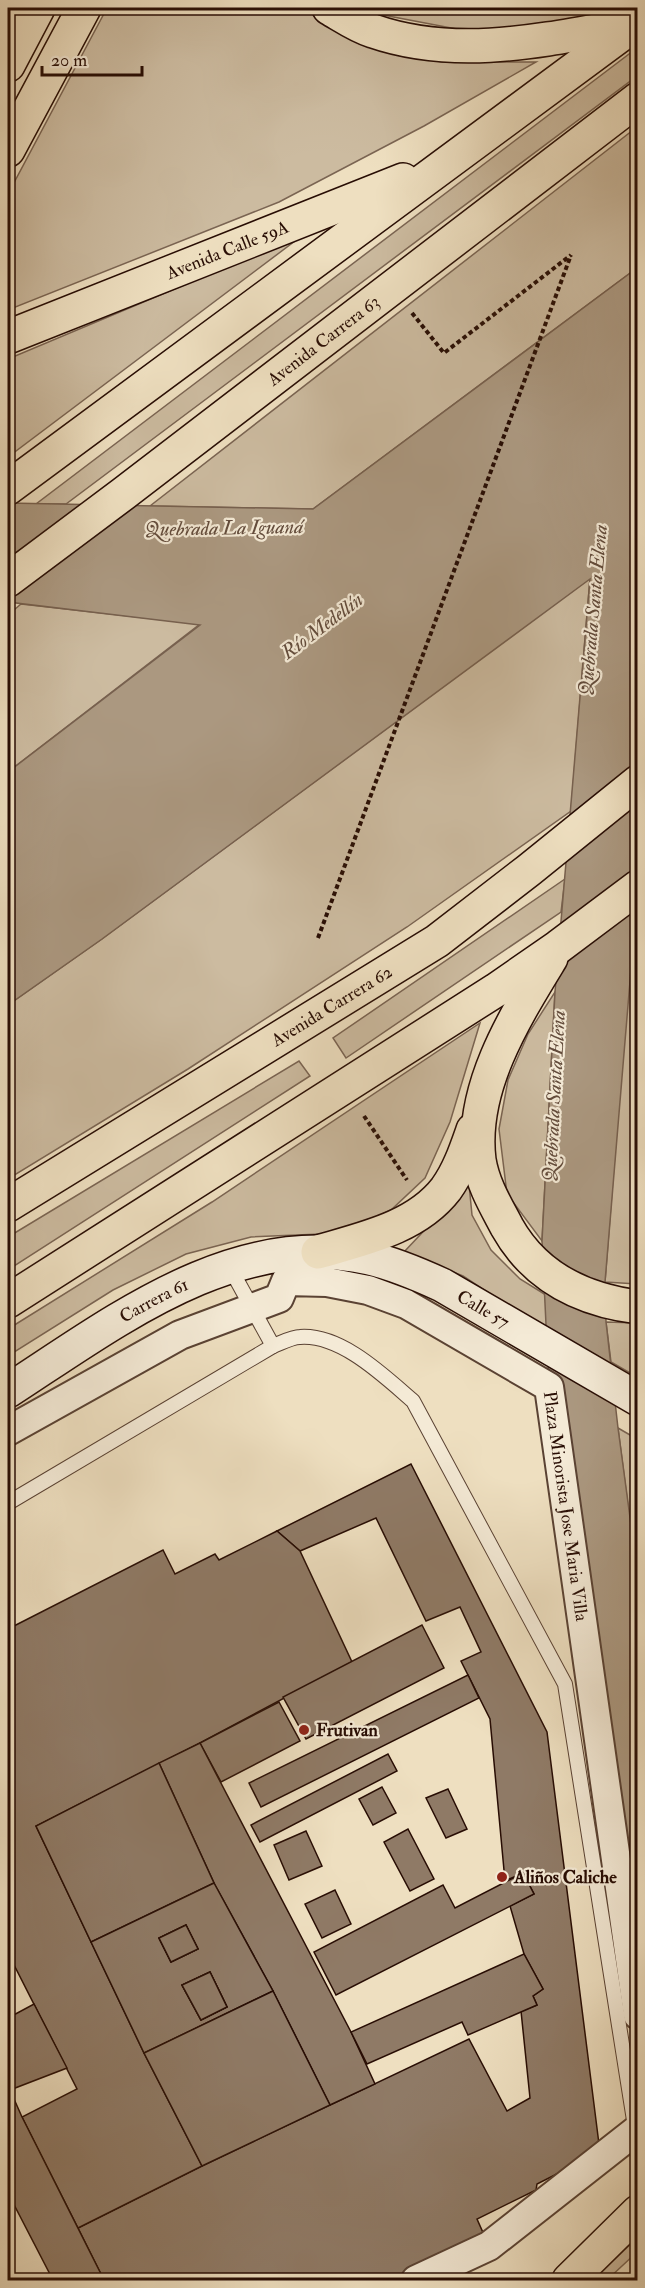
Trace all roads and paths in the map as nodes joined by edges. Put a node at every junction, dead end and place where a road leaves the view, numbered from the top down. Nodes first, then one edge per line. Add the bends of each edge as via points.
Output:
1 (38, 8) edge
2 (84, 8) edge
3 (328, 8) edge
4 (637, 23) edge
5 (8, 65) edge
6 (638, 99) edge
7 (8, 150) edge
8 (447, 163) junction
9 (409, 309) dead end
10 (8, 338) edge
11 (13, 483) edge
12 (8, 580) edge
13 (638, 782) edge
14 (638, 886) edge
15 (318, 938) dead end
16 (558, 947) junction
17 (482, 1104) junction
18 (364, 1116) dead end
19 (8, 1205) edge
20 (426, 1208) junction
21 (318, 1252) junction
22 (229, 1266) junction
23 (8, 1301) edge
24 (626, 1305) edge
25 (252, 1309) junction
26 (273, 1346) junction
27 (8, 1391) edge
28 (634, 1396) edge
29 (8, 1431) edge
30 (8, 1503) edge
31 (638, 2015) edge
32 (637, 2135) edge
33 (638, 2212) edge
34 (416, 2280) edge
35 (569, 2280) edge

1 - 5 main road
2 - 7 main road
3 - 4 main road via 371,31 434,46 513,44
4 - 8 main road
6 - 12 main road, Avenida Carrera 63
8 - 10 main road, Avenida Calle 59A
8 - 11 main road
9 - 15 path via 444,353 572,255
13 - 19 main road, Avenida Carrera 62 via 530,870 401,965
14 - 16 main road
16 - 17 main road via 507,1035
16 - 23 main road
17 - 20 main road via 458,1170 445,1191
17 - 24 main road via 479,1162 487,1190 516,1243 552,1279
18 - 20 path
20 - 21 main road via 390,1230
21 - 22 street, Carrera 61 via 273,1255
21 - 28 street, Calle 57 via 368,1258 442,1285
22 - 25 lane
22 - 27 street, Carrera 61 via 171,1290
25 - 26 lane
25 - 29 street, Plaza Minorista Jose Maria Villa via 180,1335
25 - 31 street, Plaza Minorista Jose Maria Villa via 279,1298 286,1281 327,1282 368,1290 406,1304 549,1387
26 - 30 lane
26 - 32 lane via 299,1336 330,1341 374,1367 413,1401 565,1684
32 - 34 street via 489,2246
33 - 35 main road

